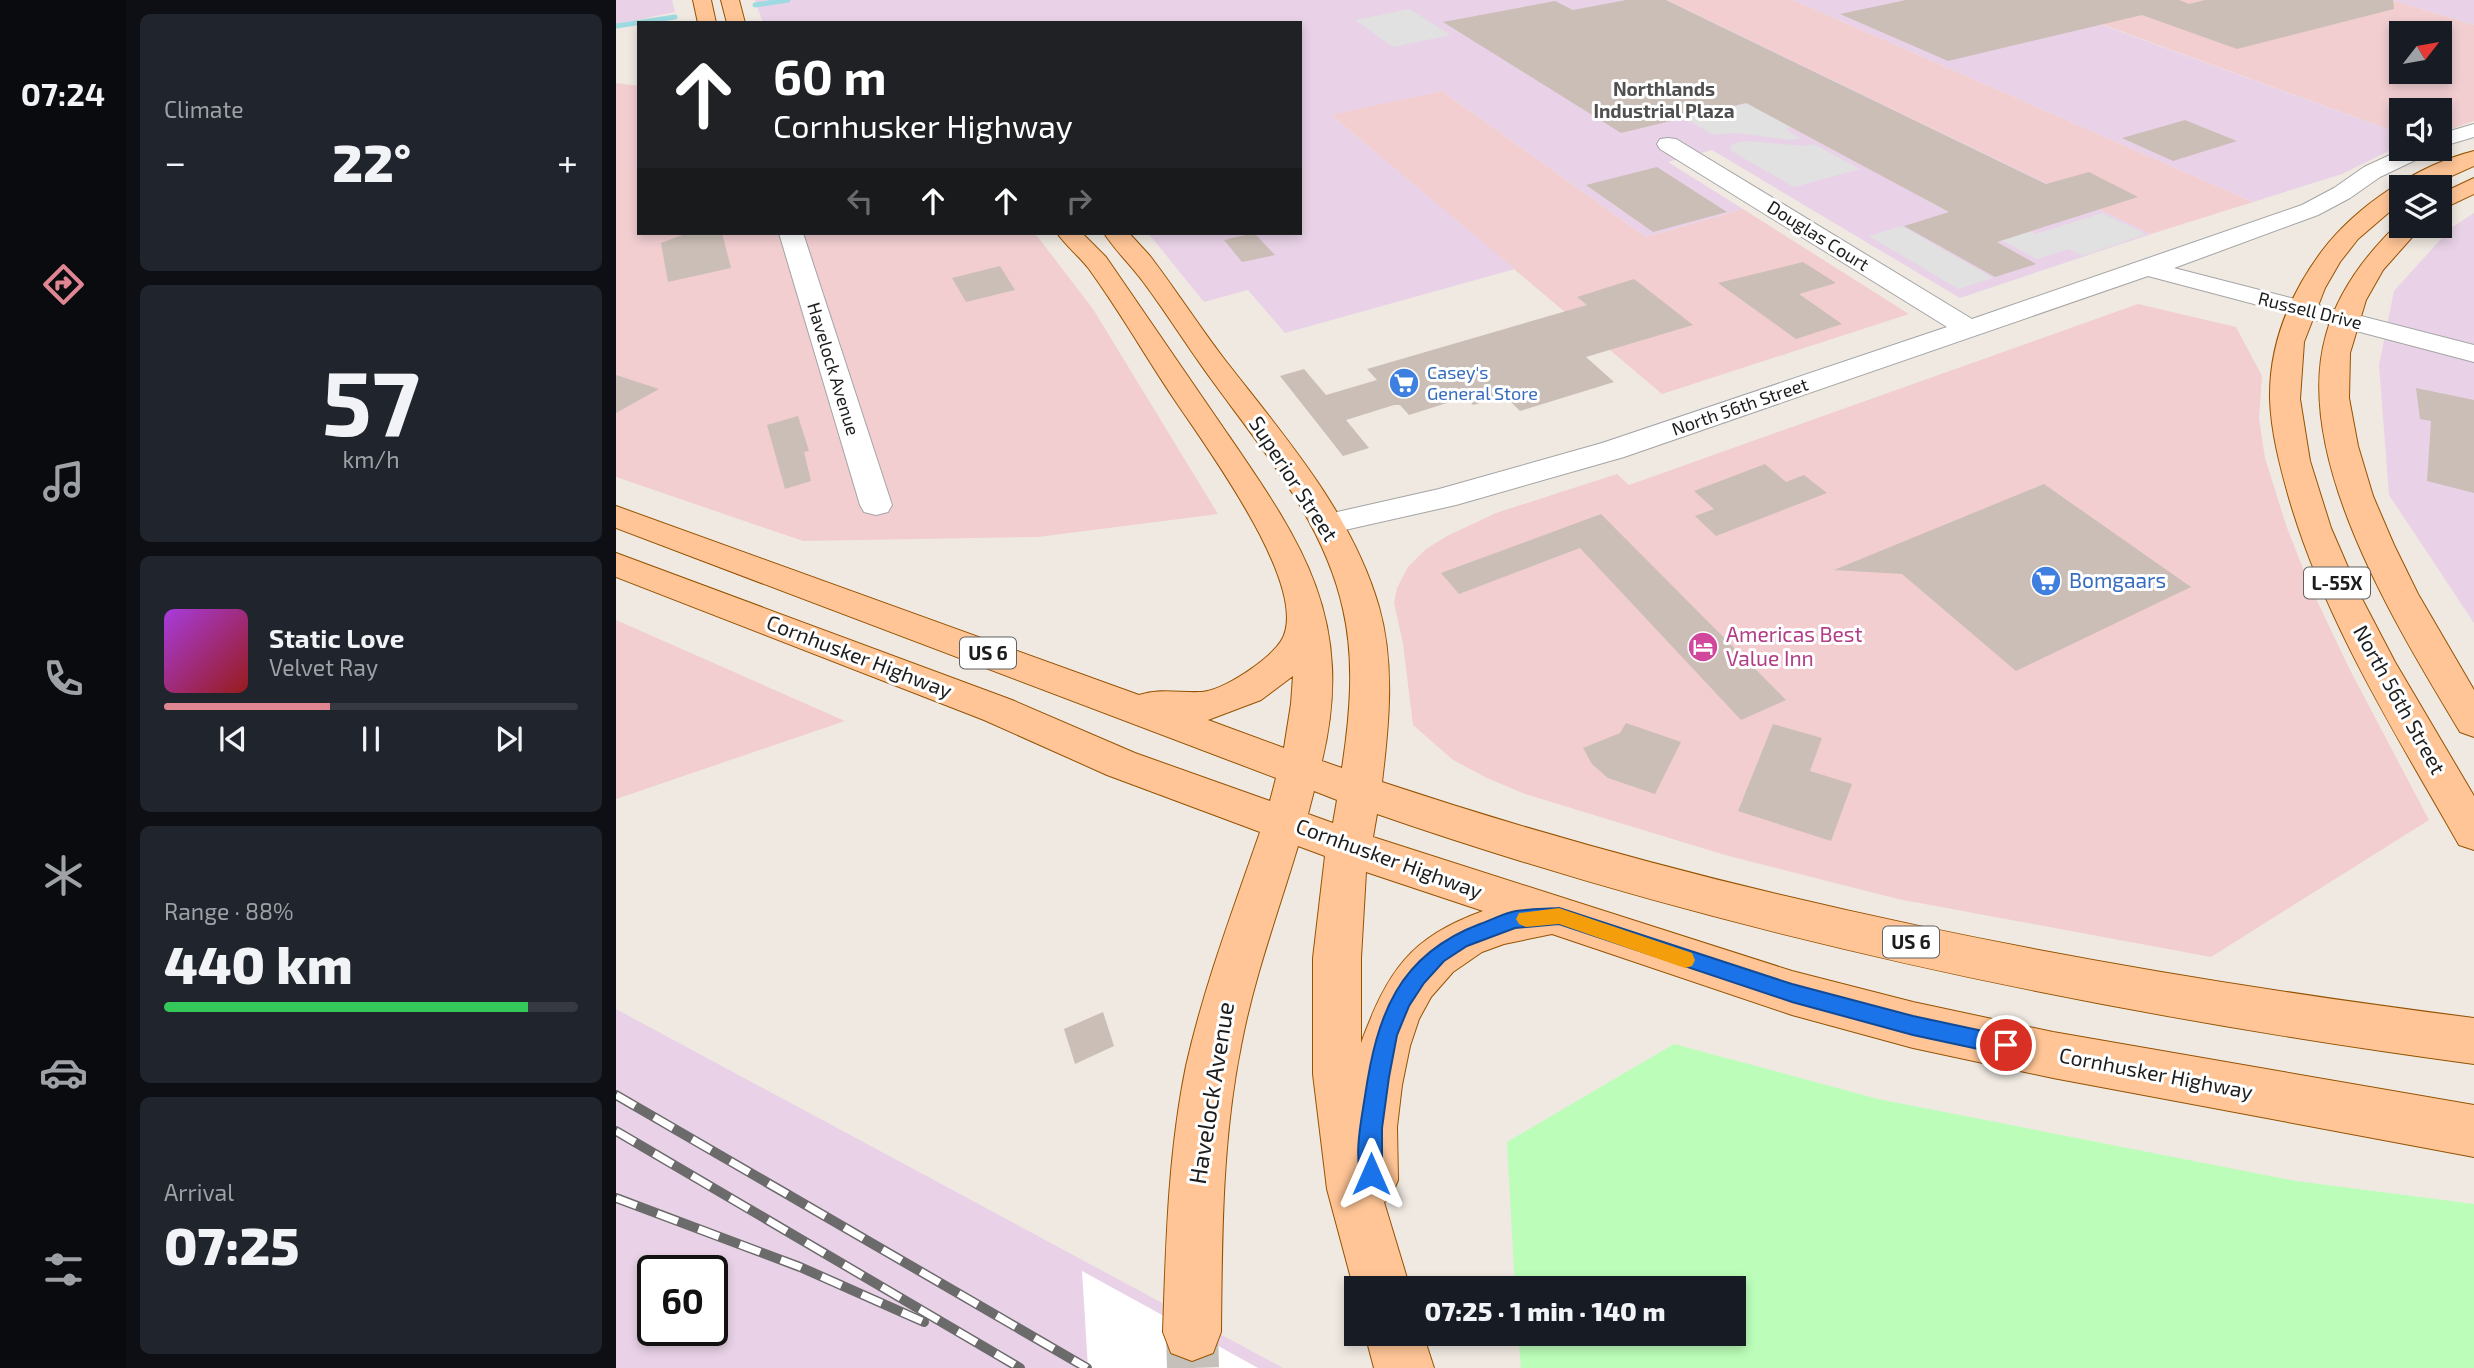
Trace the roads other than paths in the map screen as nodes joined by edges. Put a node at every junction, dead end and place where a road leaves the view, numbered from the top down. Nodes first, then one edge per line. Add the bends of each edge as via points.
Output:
1 (702, 0) edge
2 (730, 0) edge
3 (707, 21) edge
4 (735, 21) edge
5 (2474, 130) edge
6 (2452, 137) edge
7 (1668, 144) dead end
8 (2474, 158) edge
9 (2393, 161) edge
10 (2436, 175) edge
11 (2474, 185) edge
12 (2452, 197) edge
13 (2389, 201) edge
14 (792, 235) edge
15 (1071, 235) edge
16 (1118, 235) edge
17 (2399, 238) edge
18 (2146, 268) junction
19 (2301, 309) junction
20 (2347, 320) junction
21 (1968, 328) junction
22 (2474, 354) edge
23 (876, 505) dead end
24 (616, 516) edge
25 (1327, 524) junction
26 (616, 564) edge
27 (1308, 621) junction
28 (1115, 703) junction
29 (2474, 722) edge
30 (1299, 771) junction
31 (1359, 792) junction
32 (1285, 822) junction
33 (2474, 833) edge
34 (1350, 846) junction
35 (1559, 916) junction
36 (2474, 1041) edge
37 (2474, 1131) edge
38 (1367, 1234) junction
39 (1378, 1276) edge
40 (1192, 1332) tunnel mouth
41 (1398, 1346) edge
42 (1404, 1368) edge

1 - 3 main road
2 - 4 main road
5 - 6 street
7 - 21 street, Douglas Court
8 - 10 main road
9 - 18 street, North 56th Street via 2298,215
11 - 12 main road
13 - 19 main road, North 56th Street / L-55X via 2340,244
14 - 23 street, Havelock Avenue
15 - 27 main road, Superior Street via 1097,262 1264,511 1292,566
16 - 25 main road, Superior Street
17 - 20 main road, L-55X via 2372,267
18 - 19 street, Russell Drive
18 - 21 street, North 56th Street
19 - 20 street, Russell Drive
19 - 33 main road, North 56th Street / L-55X via 2290,343 2286,383 2288,424 2310,517 2370,650
20 - 22 street, Russell Drive
20 - 29 main road, L-55X via 2336,352 2335,395 2348,467 2389,574
21 - 25 street, North 56th Street via 1613,450 1483,488
24 - 28 main road, US 6
25 - 31 main road, Superior Street via 1354,584 1368,648 1369,715
26 - 32 main road, Cornhusker Highway / US 6 via 998,710 1121,764
27 - 28 main road via 1297,649 1285,662 1229,699 1192,707
27 - 30 main road, Superior Street via 1311,697
28 - 30 main road, US 6
30 - 31 main road, US 6
30 - 32 main road, Superior Street
31 - 34 main road, Superior Street
31 - 36 main road, US 6 via 1542,850 1756,909 2063,977
32 - 34 main road, Cornhusker Highway / US 6
32 - 40 main road, Havelock Avenue via 1228,994 1208,1087 1195,1192
34 - 35 main road, Cornhusker Highway / US 6
34 - 38 main road via 1335,975 1335,1028 1341,1109
35 - 37 main road, Cornhusker Highway / US 6 via 1792,993 1913,1025 2192,1082
35 - 38 main road via 1514,920 1460,940 1417,976 1401,1001 1387,1035 1378,1077
38 - 39 main road
41 - 42 main road

